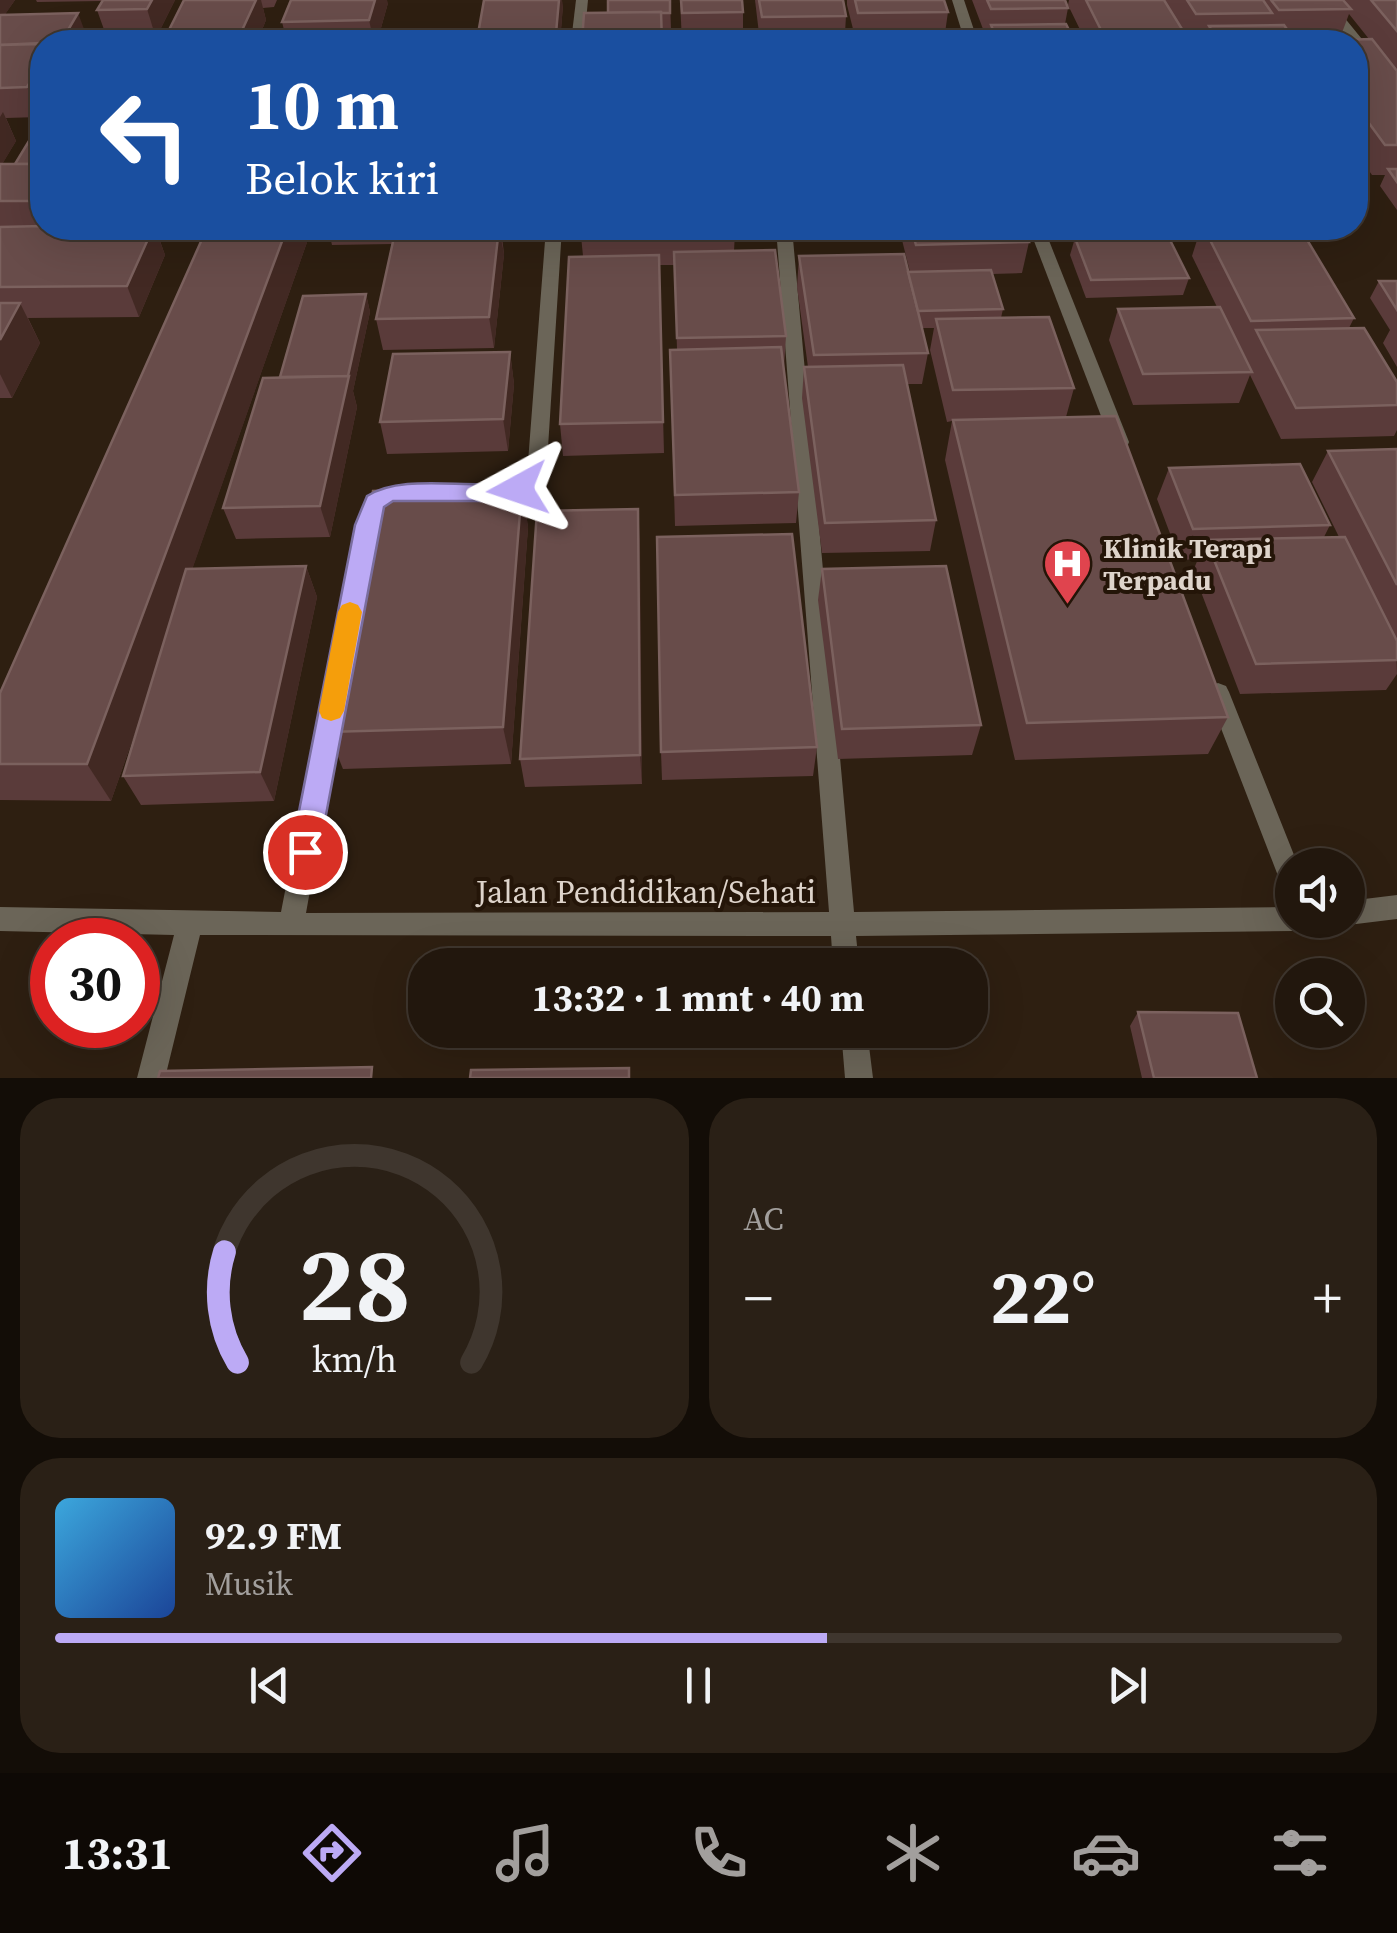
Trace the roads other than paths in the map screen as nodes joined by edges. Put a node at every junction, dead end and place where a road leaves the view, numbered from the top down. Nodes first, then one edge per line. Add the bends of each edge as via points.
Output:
1 (582, 0) edge
2 (958, 0) edge
3 (1323, 0) edge
4 (579, 30) edge
5 (968, 30) edge
6 (1347, 30) edge
7 (1368, 55) edge
8 (1397, 91) edge
9 (553, 240) edge
10 (785, 240) edge
11 (1041, 240) edge
12 (1129, 464) edge
13 (406, 493) edge
14 (479, 493) edge
15 (1207, 663) edge
16 (1279, 848) edge
17 (1397, 906) edge
18 (1365, 911) edge
19 (0, 919) edge
20 (1275, 919) edge
21 (190, 924) junction
22 (291, 924) junction
23 (842, 924) junction
24 (844, 948) edge
25 (856, 1048) edge
26 (151, 1078) edge
27 (860, 1078) edge

1 - 4 street
2 - 5 street
3 - 6 street
7 - 8 street
9 - 14 street via 536,479 518,489
10 - 23 street
11 - 12 street
13 - 22 street via 374,502 366,525
15 - 16 street
17 - 18 street
19 - 21 street, Jalan Pendidikan/Sehati
20 - 23 street, Jalan Pendidikan/Sehati
21 - 22 street, Jalan Pendidikan/Sehati
21 - 26 street
22 - 23 street, Jalan Pendidikan/Sehati
23 - 24 street
25 - 27 street

